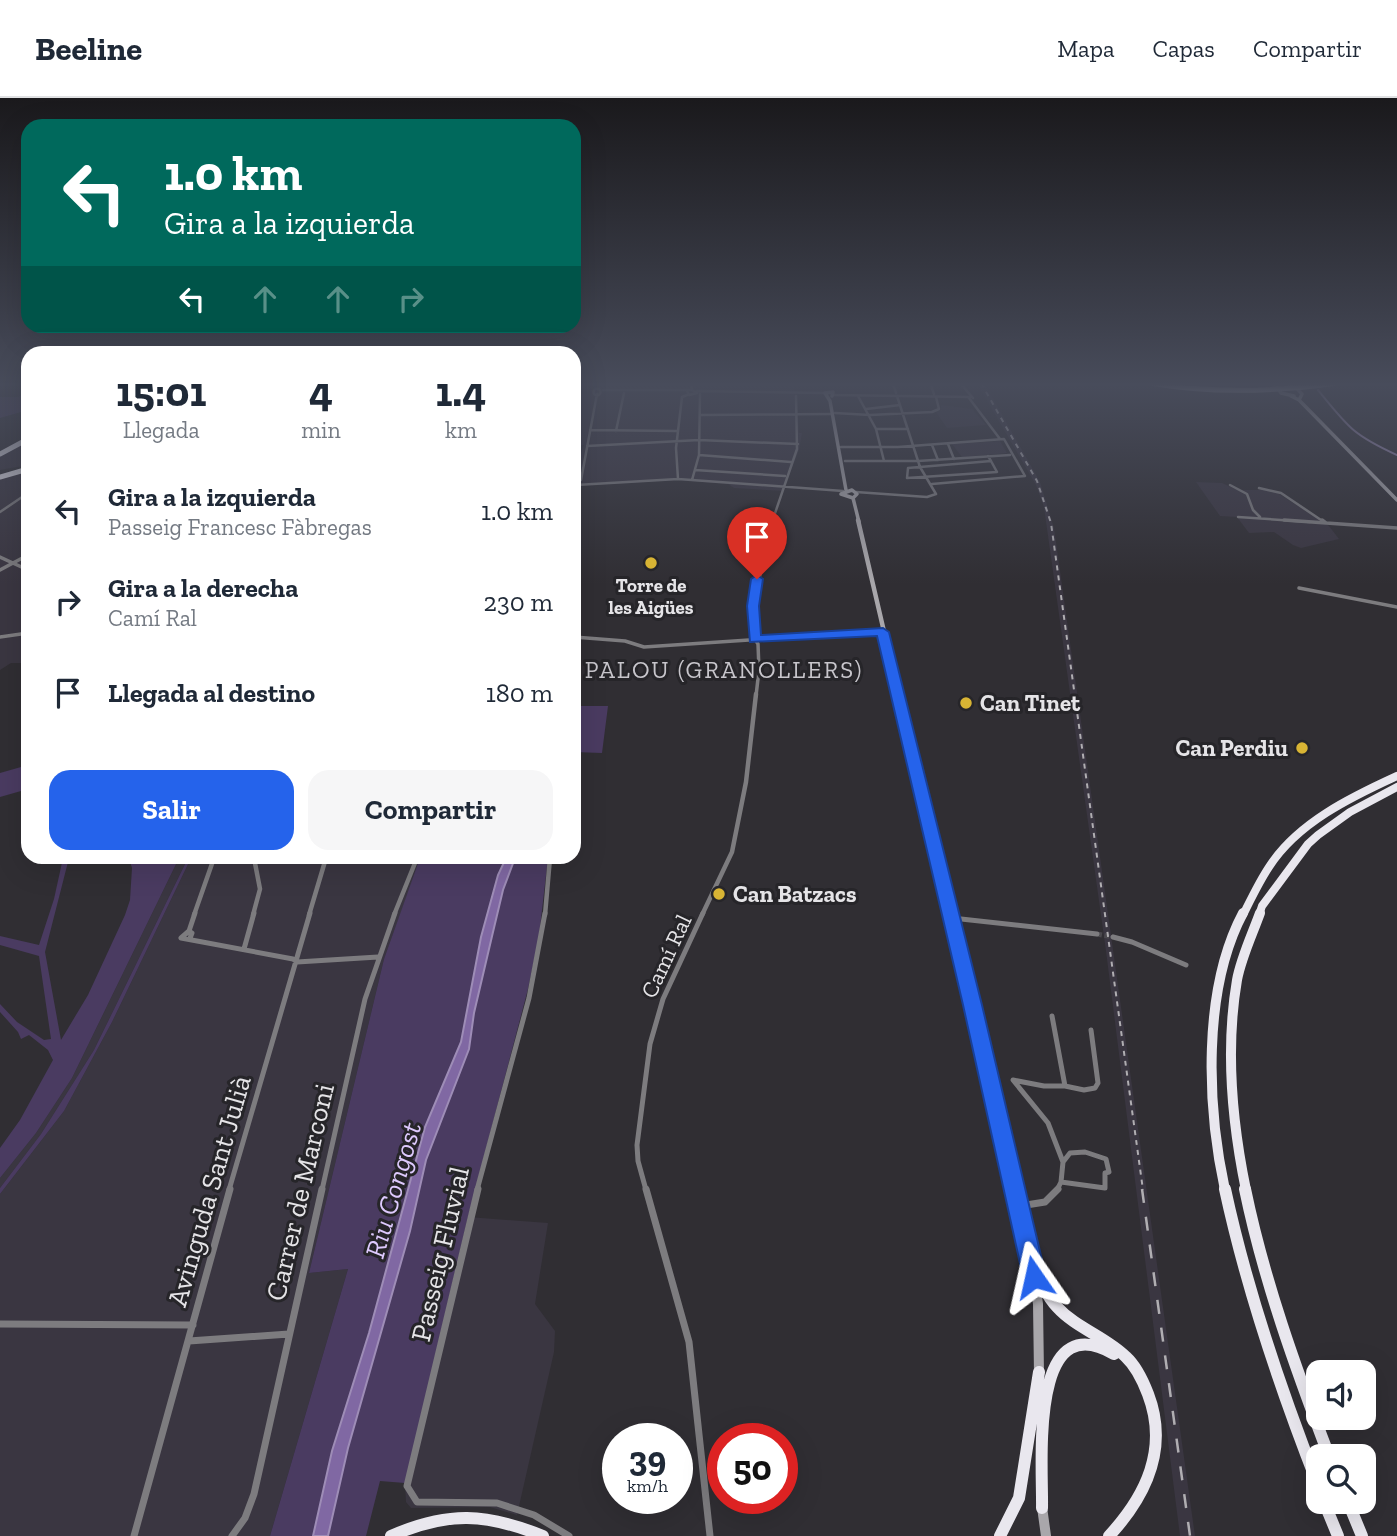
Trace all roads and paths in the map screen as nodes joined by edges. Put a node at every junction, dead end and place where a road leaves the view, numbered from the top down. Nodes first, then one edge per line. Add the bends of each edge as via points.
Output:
1 (586, 450) edge
2 (676, 450) edge
3 (699, 450) edge
4 (796, 450) edge
5 (841, 450) edge
6 (842, 450) edge
7 (882, 450) edge
8 (915, 450) edge
9 (934, 450) edge
10 (951, 450) edge
11 (1007, 450) edge
12 (1351, 450) edge
13 (1010, 455) junction
14 (699, 456) junction
15 (988, 456) junction
16 (954, 458) junction
17 (937, 460) junction
18 (845, 461) junction
19 (884, 461) junction
20 (918, 461) junction
21 (991, 461) junction
22 (791, 462) junction
23 (920, 467) junction
24 (21, 469) edge
25 (695, 470) junction
26 (0, 473) edge
27 (581, 475) edge
28 (785, 477) junction
29 (927, 477) junction
30 (678, 479) junction
31 (581, 480) edge
32 (692, 480) junction
33 (932, 484) junction
34 (1230, 485) dead end
35 (781, 486) junction
36 (1259, 488) dead end
37 (851, 494) junction
38 (21, 498) edge
39 (1397, 499) edge
40 (0, 512) edge
41 (1238, 517) dead end
42 (1260, 518) junction
43 (1326, 523) junction
44 (1397, 528) edge
45 (0, 557) edge
46 (21, 559) edge
47 (13, 563) junction
48 (21, 567) edge
49 (0, 569) edge
50 (1299, 588) dead end
51 (1397, 607) edge
52 (883, 632) junction
53 (21, 634) edge
54 (0, 637) edge
55 (581, 638) edge
56 (755, 639) junction
57 (1397, 776) edge
58 (1397, 787) edge
59 (212, 864) edge
60 (255, 864) edge
61 (324, 864) edge
62 (415, 864) edge
63 (549, 864) edge
64 (951, 918) junction
65 (1097, 934) tunnel mouth
66 (1113, 937) tunnel mouth
67 (244, 949) junction
68 (378, 957) junction
69 (297, 962) junction
70 (1186, 965) dead end
71 (1052, 1016) dead end
72 (1091, 1030) dead end
73 (1065, 1086) junction
74 (1063, 1162) junction
75 (1061, 1182) junction
76 (1019, 1206) junction
77 (1030, 1254) junction
78 (0, 1324) edge
79 (193, 1325) junction
80 (289, 1334) junction
81 (189, 1341) junction
82 (1039, 1372) junction
83 (1145, 1385) junction
84 (1325, 1444) edge
85 (1306, 1452) edge
86 (1042, 1508) junction
87 (1329, 1514) edge
88 (1353, 1514) edge
89 (524, 1533) edge
90 (392, 1535) edge
91 (134, 1536) edge
92 (232, 1536) edge
93 (543, 1536) edge
94 (569, 1536) edge
95 (710, 1536) edge
96 (1000, 1536) edge
97 (1046, 1536) edge
98 (1109, 1536) edge
99 (1338, 1536) edge
100 (1362, 1536) edge

1 - 27 street
2 - 30 street
3 - 14 street
4 - 22 street, Camí Ral
5 - 37 main road
6 - 18 main road
7 - 19 street
8 - 20 street
9 - 17 street
10 - 16 street
11 - 13 street
12 - 39 main road
13 - 15 street
13 - 33 street via 1025,476
14 - 22 street
14 - 25 street
15 - 16 street
15 - 21 street
16 - 17 street
17 - 20 street
18 - 19 street
18 - 37 main road
19 - 20 street
20 - 23 street
21 - 23 street
21 - 29 street via 997,472
22 - 28 street, Camí Ral
23 - 29 street
23 - 29 street via 908,468 907,478
24 - 26 highway
25 - 28 street
25 - 32 street
28 - 35 street, Camí Ral
29 - 33 street
30 - 31 street
30 - 32 street
32 - 35 street
33 - 37 street via 936,493 931,497
34 - 42 street via 1247,494
35 - 37 street
35 - 56 street, Camí Ral via 757,579
36 - 43 street via 1281,493
37 - 52 main road
38 - 40 street
41 - 42 street
42 - 43 street
43 - 44 street
45 - 47 street
46 - 47 street
47 - 48 street
47 - 49 street
50 - 51 street
52 - 56 street
52 - 64 main road
53 - 54 street
55 - 56 street via 644,647
56 - 95 street, Camí Ral via 759,649 757,692 732,852 663,999 650,1044 637,1145 689,1342
57 - 85 highway via 1334,807 1270,865 1246,903 1233,936 1216,1009 1214,1110 1228,1210 1257,1317
58 - 84 highway via 1344,815 1308,844 1284,874 1255,923 1233,1013 1233,1113 1249,1215 1277,1316
59 - 67 street via 190,934
60 - 67 street via 260,889
61 - 69 street, Avinguda Sant Julià
62 - 68 street, Carrer de Marconi
63 - 94 street, Passeig Fluvial via 544,926 529,998 489,1142 407,1486 417,1502 498,1503 534,1515
64 - 65 street
64 - 76 main road
66 - 70 street
67 - 69 street
68 - 69 street
68 - 80 street, Carrer de Marconi
69 - 79 street, Avinguda Sant Julià
71 - 73 street
72 - 73 street via 1098,1083 1084,1090
73 - 74 street via 1013,1080 1048,1123
74 - 75 street
74 - 75 street via 1070,1153 1085,1152 1106,1159 1109,1172 1105,1173 1105,1188
75 - 76 street via 1056,1195 1040,1206
76 - 77 main road
77 - 82 main road via 1038,1304
77 - 83 highway via 1058,1308 1124,1356
78 - 79 street
79 - 81 street, Avinguda Sant Julià
80 - 81 street
80 - 92 street, Carrer de Marconi via 254,1494
81 - 91 street, Avinguda Sant Julià
82 - 86 main road via 1037,1462
82 - 96 highway via 1032,1394 1022,1483
83 - 86 highway via 1119,1358 1100,1347 1074,1347 1057,1360 1046,1392
83 - 98 highway via 1155,1424 1153,1470 1137,1505
86 - 97 main road
87 - 99 highway
88 - 100 highway
89 - 90 highway via 485,1517 464,1515 417,1524
89 - 93 highway

